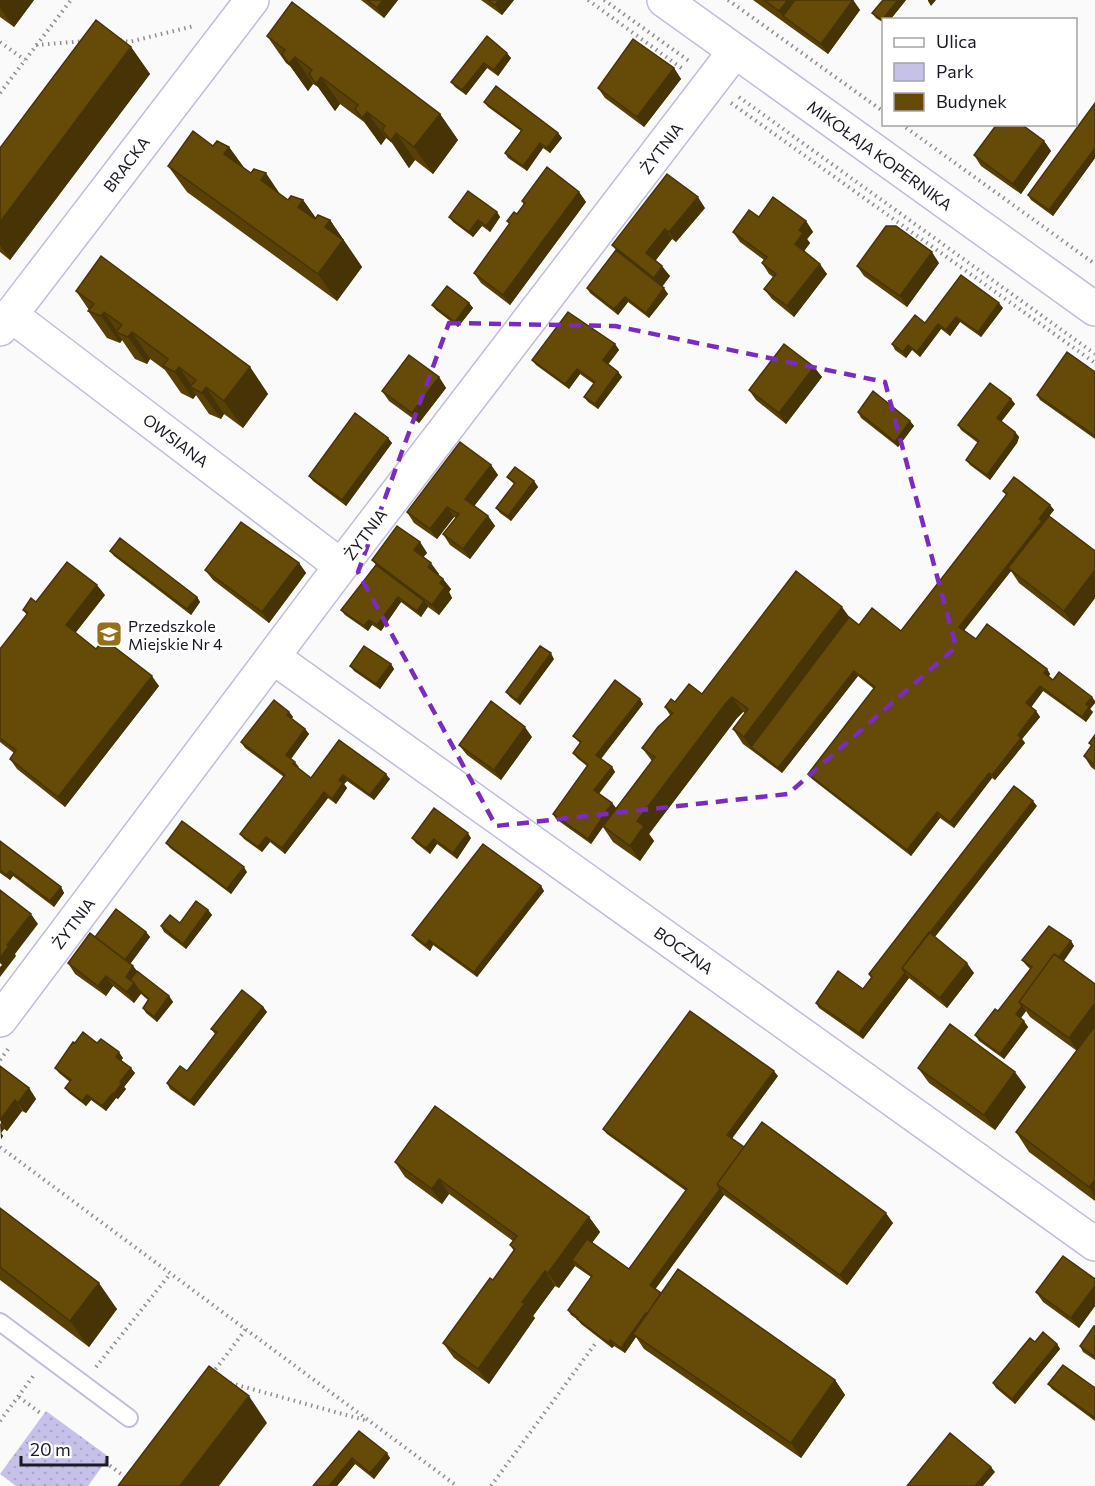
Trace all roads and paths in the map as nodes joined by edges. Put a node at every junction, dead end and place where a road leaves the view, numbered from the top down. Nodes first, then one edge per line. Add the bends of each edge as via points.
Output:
1 (71, 0) edge
2 (252, 0) edge
3 (588, 0) edge
4 (604, 0) edge
5 (664, 0) edge
6 (728, 0) edge
7 (201, 24) dead end
8 (114, 38) edge
9 (92, 40) edge
10 (0, 42) edge
11 (36, 45) junction
12 (735, 51) junction
13 (25, 60) junction
14 (711, 83) junction
15 (0, 93) edge
16 (882, 111) edge
17 (904, 126) edge
18 (1095, 264) edge
19 (1095, 309) edge
20 (5, 322) edge
21 (1095, 354) edge
22 (1095, 363) edge
23 (341, 566) junction
24 (273, 657) junction
25 (7, 1031) edge
26 (0, 1060) edge
27 (0, 1148) edge
28 (1095, 1244) edge
29 (170, 1274) junction
30 (0, 1322) edge
31 (246, 1329) junction
32 (595, 1344) dead end
33 (47, 1358) junction
34 (82, 1384) junction
35 (19, 1397) junction
36 (43, 1415) dead end
37 (129, 1418) dead end
38 (0, 1422) edge
39 (371, 1422) junction
40 (105, 1462) dead end
41 (137, 1474) edge
42 (130, 1484) edge
43 (457, 1486) edge
44 (491, 1486) edge

1 - 11 path
2 - 20 street, BRACKA
3 - 14 path
4 - 14 path
5 - 12 street, MIKOŁAJA KOPERNIKA
6 - 16 path
7 - 8 path via 129,42
9 - 11 path
10 - 13 path
11 - 13 path
12 - 14 street, ŻYTNIA
12 - 19 street, MIKOŁAJA KOPERNIKA
13 - 15 path
14 - 21 path
14 - 22 path
14 - 23 street, ŻYTNIA
17 - 18 path
20 - 23 street, OWSIANA
23 - 24 street, ŻYTNIA
24 - 25 street, ŻYTNIA
24 - 28 street, BOCZNA
25 - 26 path
27 - 29 path
29 - 31 path
29 - 34 path
30 - 33 lane
31 - 39 path
31 - 39 path via 209,1377
32 - 44 path
33 - 34 lane
33 - 35 path
34 - 37 lane
35 - 36 path
35 - 38 path
39 - 43 path
40 - 42 path
41 - 42 path

